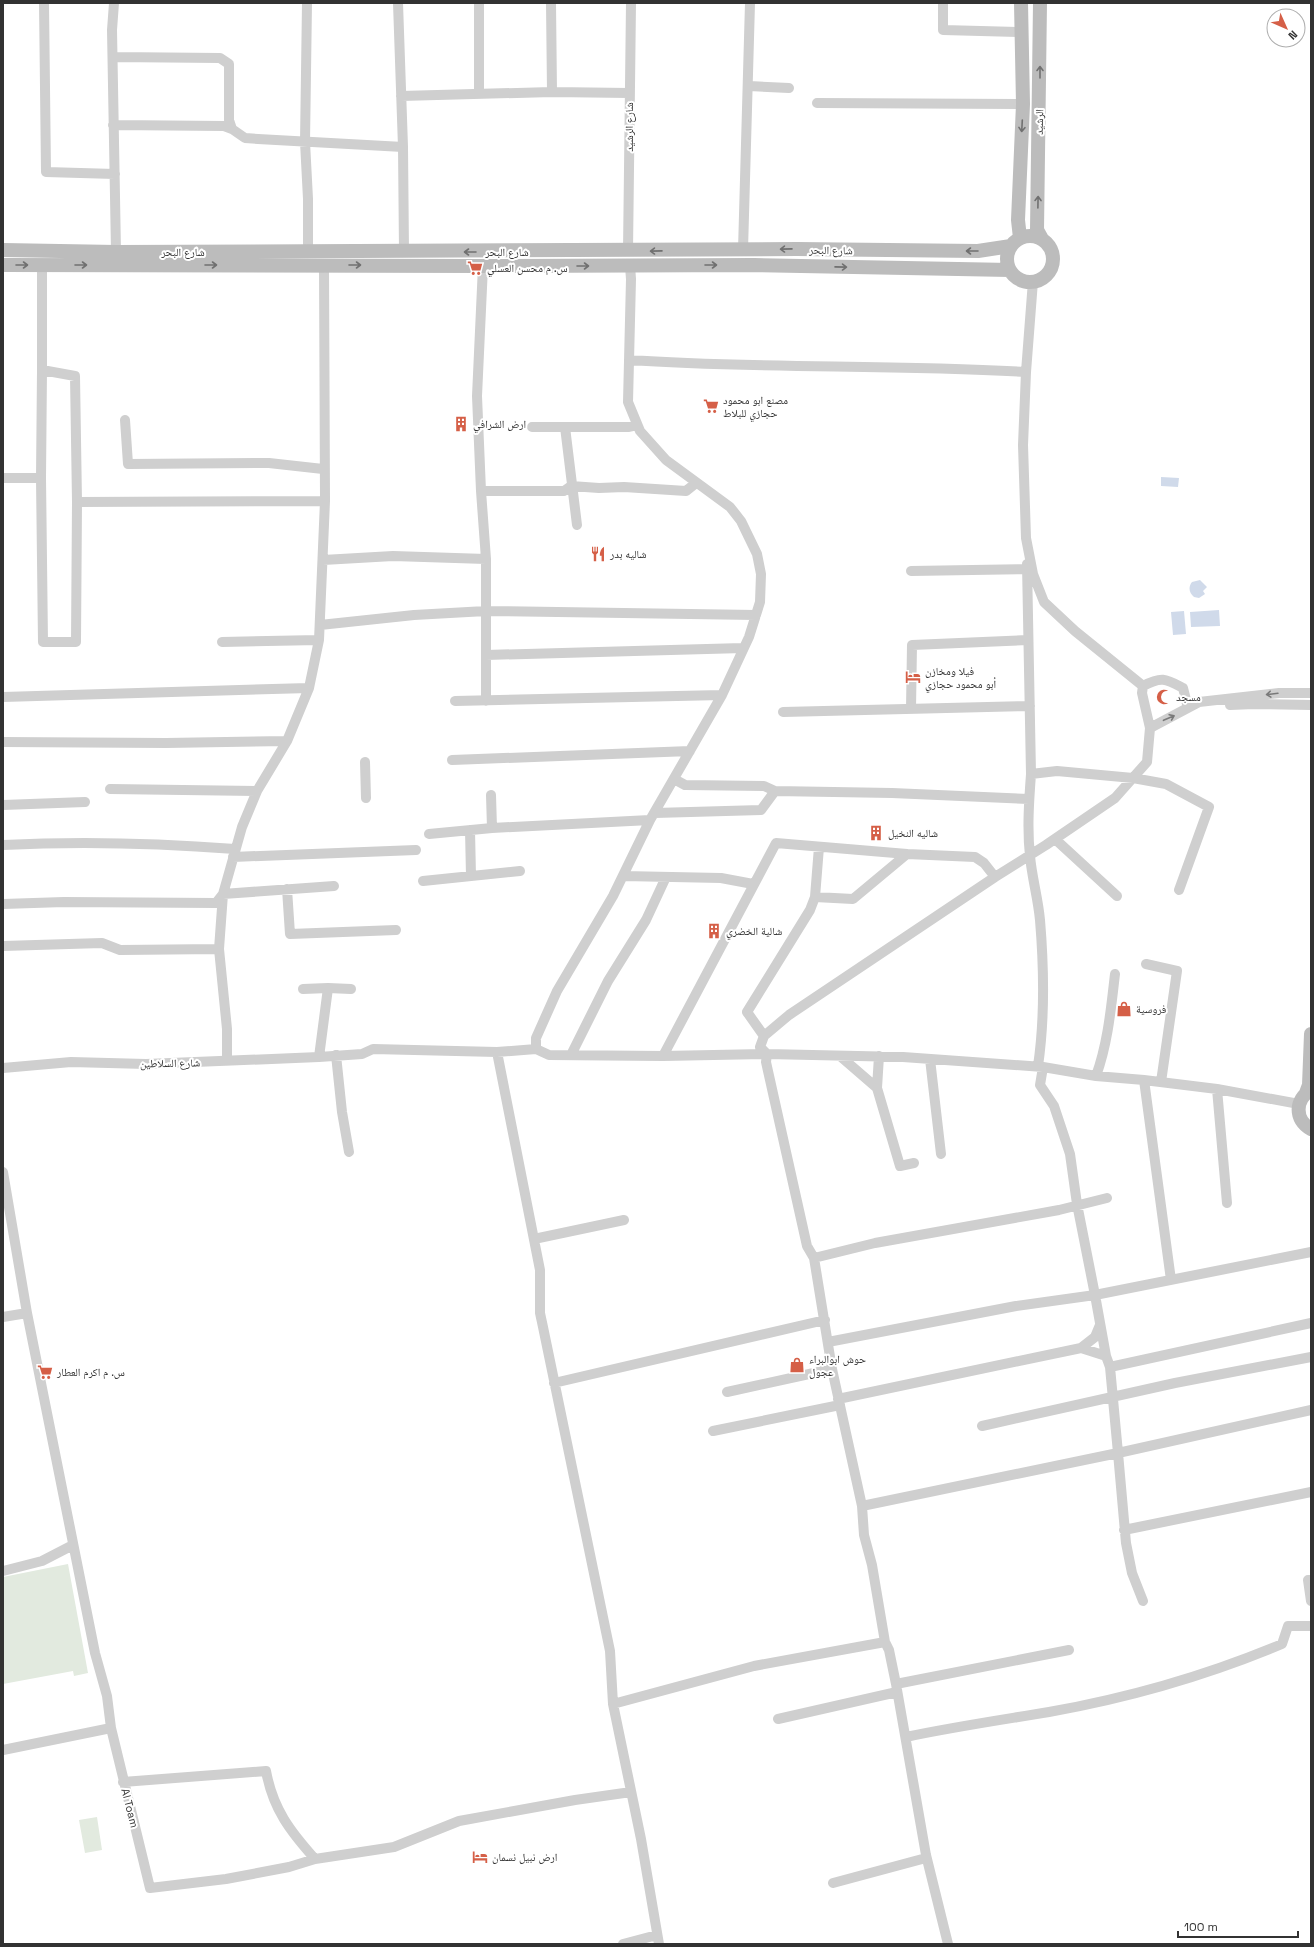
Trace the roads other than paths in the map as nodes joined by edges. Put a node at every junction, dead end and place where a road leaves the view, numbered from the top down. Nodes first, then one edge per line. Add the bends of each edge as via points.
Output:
1 (44, 3) edge
2 (114, 3) edge
3 (307, 3) edge
4 (398, 3) edge
5 (479, 3) edge
6 (551, 3) edge
7 (631, 3) edge
8 (750, 3) edge
9 (943, 3) edge
10 (1021, 3) edge
11 (1040, 3) edge
12 (1021, 32) junction
13 (113, 58) junction
14 (749, 86) junction
15 (789, 88) dead end
16 (552, 92) junction
17 (479, 93) junction
18 (629, 93) junction
19 (401, 96) junction
20 (817, 103) dead end
21 (1023, 104) junction
22 (113, 125) junction
23 (232, 130) junction
24 (305, 142) junction
25 (403, 147) junction
26 (115, 174) junction
27 (1042, 239) junction
28 (1015, 242) junction
29 (3, 250) edge
30 (743, 250) junction
31 (628, 251) junction
32 (116, 252) junction
33 (308, 252) junction
34 (404, 252) junction
35 (541, 252) junction
36 (324, 264) junction
37 (3, 265) edge
38 (42, 265) junction
39 (482, 266) junction
40 (542, 266) junction
41 (630, 266) junction
42 (1010, 270) junction
43 (1033, 281) junction
44 (629, 360) junction
45 (42, 370) junction
46 (1026, 372) junction
47 (125, 420) dead end
48 (637, 425) junction
49 (532, 427) dead end
50 (565, 427) junction
51 (323, 469) junction
52 (3, 478) edge
53 (41, 478) junction
54 (696, 483) junction
55 (571, 486) junction
56 (481, 491) junction
57 (325, 501) junction
58 (78, 502) junction
59 (577, 525) dead end
60 (1026, 538) junction
61 (486, 558) junction
62 (323, 560) junction
63 (1027, 569) junction
64 (911, 571) dead end
65 (486, 611) junction
66 (756, 615) junction
67 (320, 625) junction
68 (319, 640) junction
69 (1028, 640) junction
70 (222, 642) dead end
71 (743, 648) junction
72 (486, 655) junction
73 (1143, 686) junction
74 (309, 688) junction
75 (1311, 694) edge
76 (722, 695) junction
77 (3, 697) edge
78 (486, 701) junction
79 (455, 702) dead end
80 (1311, 705) edge
81 (1030, 706) junction
82 (1188, 708) junction
83 (911, 709) junction
84 (783, 712) dead end
85 (1150, 728) junction
86 (287, 741) junction
87 (3, 742) edge
88 (690, 751) junction
89 (452, 760) dead end
90 (365, 762) dead end
91 (1031, 774) junction
92 (1133, 778) junction
93 (674, 779) junction
94 (110, 789) dead end
95 (257, 791) junction
96 (775, 791) junction
97 (491, 795) dead end
98 (366, 798) dead end
99 (1029, 799) junction
100 (85, 802) dead end
101 (3, 805) edge
102 (652, 817) junction
103 (492, 828) junction
104 (470, 830) junction
105 (429, 834) dead end
106 (1055, 839) junction
107 (3, 845) edge
108 (819, 848) junction
109 (416, 850) dead end
110 (234, 853) junction
111 (907, 854) junction
112 (1030, 856) junction
113 (520, 871) dead end
114 (471, 876) junction
115 (623, 876) junction
116 (666, 877) junction
117 (995, 877) junction
118 (423, 881) dead end
119 (752, 884) junction
120 (334, 886) dead end
121 (287, 889) junction
122 (1178, 890) dead end
123 (223, 894) junction
124 (1117, 896) dead end
125 (815, 897) junction
126 (3, 904) edge
127 (396, 930) dead end
128 (3, 946) edge
129 (219, 949) junction
130 (1146, 964) dead end
131 (1115, 974) dead end
132 (328, 988) junction
133 (303, 989) dead end
134 (351, 989) dead end
135 (1311, 1034) edge
136 (764, 1036) junction
137 (536, 1049) junction
138 (497, 1052) junction
139 (767, 1054) junction
140 (336, 1055) junction
141 (571, 1055) junction
142 (664, 1056) junction
143 (840, 1056) junction
144 (879, 1056) junction
145 (319, 1057) junction
146 (930, 1058) junction
147 (227, 1061) junction
148 (1041, 1067) junction
149 (3, 1068) edge
150 (1096, 1076) junction
151 (1144, 1080) junction
152 (1161, 1082) junction
153 (877, 1088) junction
154 (1217, 1089) junction
155 (1305, 1095) edge
156 (1311, 1129) edge
157 (349, 1152) dead end
158 (942, 1154) dead end
159 (914, 1163) dead end
160 (3, 1172) edge
161 (1107, 1198) dead end
162 (1227, 1203) dead end
163 (1077, 1204) junction
164 (7, 1213) edge
165 (624, 1220) dead end
166 (534, 1239) junction
167 (1311, 1252) edge
168 (814, 1258) junction
169 (1171, 1280) junction
170 (1095, 1295) junction
171 (27, 1313) junction
172 (3, 1317) edge
173 (825, 1320) junction
174 (1311, 1323) edge
175 (1100, 1325) junction
176 (828, 1342) junction
177 (1081, 1348) junction
178 (1106, 1356) junction
179 (1311, 1357) edge
180 (1110, 1368) junction
181 (832, 1369) junction
182 (554, 1382) junction
183 (727, 1392) dead end
184 (1112, 1398) junction
185 (840, 1402) junction
186 (1311, 1410) edge
187 (982, 1426) dead end
188 (713, 1431) dead end
189 (1118, 1453) junction
190 (1311, 1492) edge
191 (862, 1506) junction
192 (1124, 1530) junction
193 (73, 1545) junction
194 (3, 1571) edge
195 (1311, 1580) edge
196 (1143, 1601) dead end
197 (1311, 1601) edge
198 (1311, 1626) edge
199 (885, 1642) junction
200 (1069, 1650) dead end
201 (896, 1688) junction
202 (613, 1704) junction
203 (778, 1719) dead end
204 (111, 1728) junction
205 (906, 1737) junction
206 (3, 1750) edge
207 (123, 1782) junction
208 (631, 1792) junction
209 (926, 1858) junction
210 (315, 1859) junction
211 (833, 1883) dead end
212 (658, 1939) edge
213 (623, 1944) edge
214 (948, 1944) edge

1 - 26 street via 46,172
2 - 13 street
3 - 24 street
4 - 19 street
5 - 17 street
6 - 16 street
7 - 18 street, شارع الرشيد
8 - 14 street
9 - 12 street via 943,30
10 - 12 main road, الرشيد
27 -> 11 main road, الرشيد via 1037,230
12 - 21 main road, الرشيد
13 - 22 street
13 - 23 street via 220,58 229,64 229,120
14 - 15 street
14 - 30 street
16 - 17 street
16 - 18 street
17 - 19 street
18 - 31 street, شارع الرشيد
19 - 25 street
20 - 21 street
21 -> 28 main road, الرشيد
22 - 23 street via 224,126
22 - 26 street
23 - 24 street via 245,138
24 - 25 street
24 - 33 street
25 - 34 street
26 - 32 street
27 - 28 main road via 1027,236
27 - 43 main road via 1052,253 1052,265 1046,275
28 -> 30 main road, شارع البحر via 978,251
28 - 42 main road via 1008,254
29 - 32 main road, شارع البحر
30 -> 31 main road, شارع البحر
31 - 35 main road, شارع البحر
32 - 33 main road, شارع البحر
33 - 34 main road, شارع البحر
35 -> 34 main road, شارع البحر
35 - 40 main road
38 -> 36 main road, شارع البحر
36 -> 39 main road, شارع البحر
36 - 51 street
37 -> 38 main road, شارع البحر
38 - 45 street
39 - 40 main road, شارع البحر
39 - 56 street via 477,396
40 -> 41 main road, شارع البحر
41 -> 42 main road, شارع البحر via 754,265
41 - 44 street via 632,279
42 - 43 main road via 1020,279
43 - 46 street
44 - 46 street via 704,365 954,368
44 - 48 street via 628,402
45 - 53 street
45 - 58 street via 75,376
46 - 60 street via 1023,445
47 - 51 street via 128,464 269,463
48 - 50 street
48 - 54 street via 666,460
49 - 50 street
50 - 55 street
51 - 57 street
52 - 53 street
53 - 58 street via 43,642 76,642
54 - 55 street via 686,491
54 - 66 street via 730,507 741,521 757,554 761,589
55 - 56 street via 564,491
55 - 59 street
56 - 61 street
57 - 58 street
57 - 62 street
60 - 63 street
60 - 73 street via 1033,574 1044,602 1075,631
61 - 62 street via 393,556
61 - 65 street
62 - 67 street
63 - 64 street
63 - 69 street
65 - 66 street
65 - 67 street via 414,615
65 - 72 street
66 - 71 street
67 - 68 street
68 - 70 street
68 - 74 street
69 - 81 street
69 - 83 street via 912,645
71 - 72 street
71 - 76 street
72 - 78 street
73 - 82 street via 1155,680 1167,679 1183,688
73 - 85 street via 1142,693
74 - 77 street
74 - 86 street
75 -> 82 street via 1280,693 1212,700 1199,702
76 - 78 street
76 - 88 street
78 - 79 street
80 - 82 street via 1254,704
81 - 83 street
81 - 91 street
85 -> 82 street
83 - 84 street
85 - 92 street via 1147,762
86 - 87 street
86 - 95 street
88 - 89 street
88 - 93 street
90 - 98 street
91 - 92 street via 1057,771
91 - 99 street
92 - 106 street via 1115,798
92 - 122 street via 1166,784 1209,807
93 - 96 street via 684,785 764,786
93 - 102 street
94 - 95 street
95 - 110 street
96 - 99 street
96 - 102 street via 761,810
97 - 103 street
99 - 112 street
100 - 101 street
102 - 103 street
102 - 115 street
103 - 104 street
104 - 105 street
104 - 114 street
106 - 112 street
106 - 124 street
107 - 110 street via 69,842 161,844
108 - 111 street
108 - 119 street via 776,843
108 - 125 street
109 - 110 street
110 - 123 street
111 - 117 street via 974,857 984,863
111 - 125 street via 853,899
112 - 117 street
112 - 148 street via 1040,919 1043,977
113 - 114 street
114 - 118 street
115 - 116 street
115 - 137 street via 557,991 536,1038
116 - 119 street via 721,878
116 - 141 street via 646,920 608,981
117 - 136 street via 789,1015
119 - 142 street
120 - 121 street
121 - 123 street
121 - 127 street via 290,934
123 - 126 street via 216,903
123 - 129 street
125 - 136 street via 810,910 747,1012
128 - 129 street via 102,943 120,950
129 - 147 street via 227,1029
130 - 152 street via 1177,971
131 - 150 street via 1106,1039
132 - 133 street
132 - 134 street
132 - 145 street
135 - 155 main road via 1309,1085
136 - 139 street via 760,1047
137 - 138 street, شارع السلاطين
137 - 141 street, شارع السلاطين via 549,1054
138 - 140 street, شارع السلاطين via 373,1049 362,1054
138 - 166 street
139 - 142 street, شارع السلاطين
139 - 143 street, شارع السلاطين
139 - 168 street via 766,1062 807,1246
140 - 145 street, شارع السلاطين
140 - 157 street
141 - 142 street, شارع السلاطين
143 - 144 street, شارع السلاطين
143 - 153 street
144 - 146 street, شارع السلاطين
144 - 153 street
145 - 147 street, شارع السلاطين
146 - 148 street, شارع السلاطين
146 - 158 street
147 - 149 street, شارع السلاطين via 146,1064 71,1062
148 - 150 street, شارع السلاطين
148 - 163 street via 1040,1085 1054,1106 1070,1154
150 - 151 street, شارع السلاطين
151 - 152 street, شارع السلاطين
151 - 169 street
152 - 154 street, شارع السلاطين
153 - 159 street via 900,1166
154 - 155 street, شارع السلاطين
154 - 162 street
155 - 156 main road via 1299,1117
160 - 164 street, Al Toam
161 - 163 street
163 - 168 street via 1059,1210 875,1243
163 - 170 street
164 - 171 street, Al Toam
165 - 166 street
166 - 182 street via 540,1270 540,1312
167 - 169 street
168 - 173 street
169 - 170 street
170 - 175 street
170 - 176 street via 1016,1306
171 - 172 street
171 - 193 street, Al Toam
173 - 176 street
173 - 182 street
174 - 180 street
175 - 177 street via 1095,1338
175 - 178 street
176 - 181 street
177 - 178 street
177 - 185 street
178 - 180 street
179 - 184 street
180 - 184 street
181 - 183 street
181 - 185 street
182 - 202 street via 610,1651
184 - 187 street
184 - 189 street
185 - 188 street
185 - 191 street
186 - 189 street
189 - 191 street
189 - 192 street
190 - 192 street
191 - 199 street via 864,1535
192 - 196 street via 1132,1573
193 - 194 street via 42,1561
193 - 204 street, Al Toam via 95,1653 108,1696
195 - 197 street via 1308,1580
198 - 205 street via 1288,1626 1282,1644 1175,1681 1050,1712 980,1722
199 - 201 street via 889,1650
199 - 202 street via 754,1666
200 - 201 street
201 - 203 street
201 - 205 street
202 - 208 street
204 - 206 street
204 - 207 street, Al Toam
205 - 209 street
207 - 210 street via 266,1771 273,1800 285,1824
207 - 210 street, Al Toam via 150,1888 226,1879 289,1867
208 - 210 street via 459,1822 394,1847
208 - 212 street
209 - 211 street
209 - 214 street
212 - 213 street

